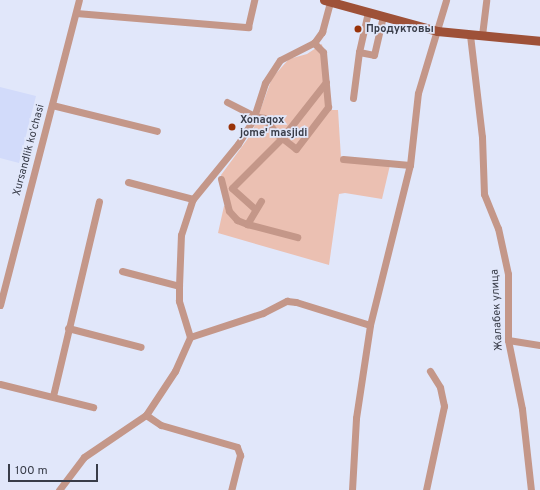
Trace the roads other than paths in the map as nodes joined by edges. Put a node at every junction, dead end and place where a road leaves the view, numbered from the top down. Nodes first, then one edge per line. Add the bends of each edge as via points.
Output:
1 (79, 0) edge
2 (254, 0) edge
3 (446, 0) edge
4 (486, 0) edge
5 (327, 1) edge
6 (341, 2) edge
7 (368, 12) junction
8 (76, 13) junction
9 (383, 17) junction
10 (437, 31) junction
11 (470, 35) junction
12 (482, 35) junction
13 (540, 41) edge
14 (314, 43) junction
15 (359, 52) junction
16 (326, 82) junction
17 (353, 98) dead end
18 (228, 102) dead end
19 (52, 105) junction
20 (254, 116) junction
21 (157, 131) dead end
22 (282, 138) junction
23 (343, 159) dead end
24 (410, 165) junction
25 (222, 179) dead end
26 (128, 182) dead end
27 (193, 199) junction
28 (99, 201) dead end
29 (261, 201) dead end
30 (255, 209) junction
31 (247, 224) junction
32 (297, 237) dead end
33 (122, 271) dead end
34 (179, 286) junction
35 (0, 305) edge
36 (370, 325) junction
37 (68, 328) junction
38 (190, 337) junction
39 (508, 340) junction
40 (540, 346) edge
41 (141, 347) dead end
42 (430, 371) dead end
43 (0, 384) edge
44 (54, 396) junction
45 (93, 407) dead end
46 (146, 415) junction
47 (63, 489) edge
48 (231, 490) edge
49 (352, 490) edge
50 (426, 490) edge
51 (531, 490) edge

1 - 8 street, Xursandlik koʻchasi
2 - 8 street via 248,27
3 - 10 street
4 - 12 street
5 - 6 main road
5 - 14 street via 322,32
6 - 7 main road
7 - 9 main road
7 - 15 street
8 - 19 street, Xursandlik koʻchasi
9 - 10 main road
9 - 15 street via 374,55
10 - 11 main road
10 - 24 street via 418,93
11 - 12 main road
11 - 39 street, Жалабек улица via 482,137 484,194 498,228 508,274
12 - 13 main road
14 - 16 street via 323,52
14 - 20 street via 280,60 265,83
15 - 17 street
16 - 22 street
16 - 22 street via 328,107 296,149
18 - 20 street
19 - 21 street
19 - 35 street, Xursandlik koʻchasi
20 - 22 street via 264,118
20 - 27 street via 238,144
22 - 30 street via 232,188
23 - 24 street
24 - 36 street
25 - 31 street via 229,211 237,220
26 - 27 street
27 - 34 street via 181,235
28 - 37 street
29 - 30 street
30 - 31 street
31 - 32 street
33 - 34 street
34 - 38 street via 179,301
36 - 38 street via 287,301 263,313
36 - 49 street via 356,418
37 - 41 street
37 - 44 street
38 - 46 street via 176,371
39 - 40 street
39 - 51 street, Жалабек улица via 522,409
42 - 50 street via 440,387 444,406
43 - 44 street
44 - 45 street
46 - 47 street via 84,457
46 - 48 street via 161,425 237,447 240,455

